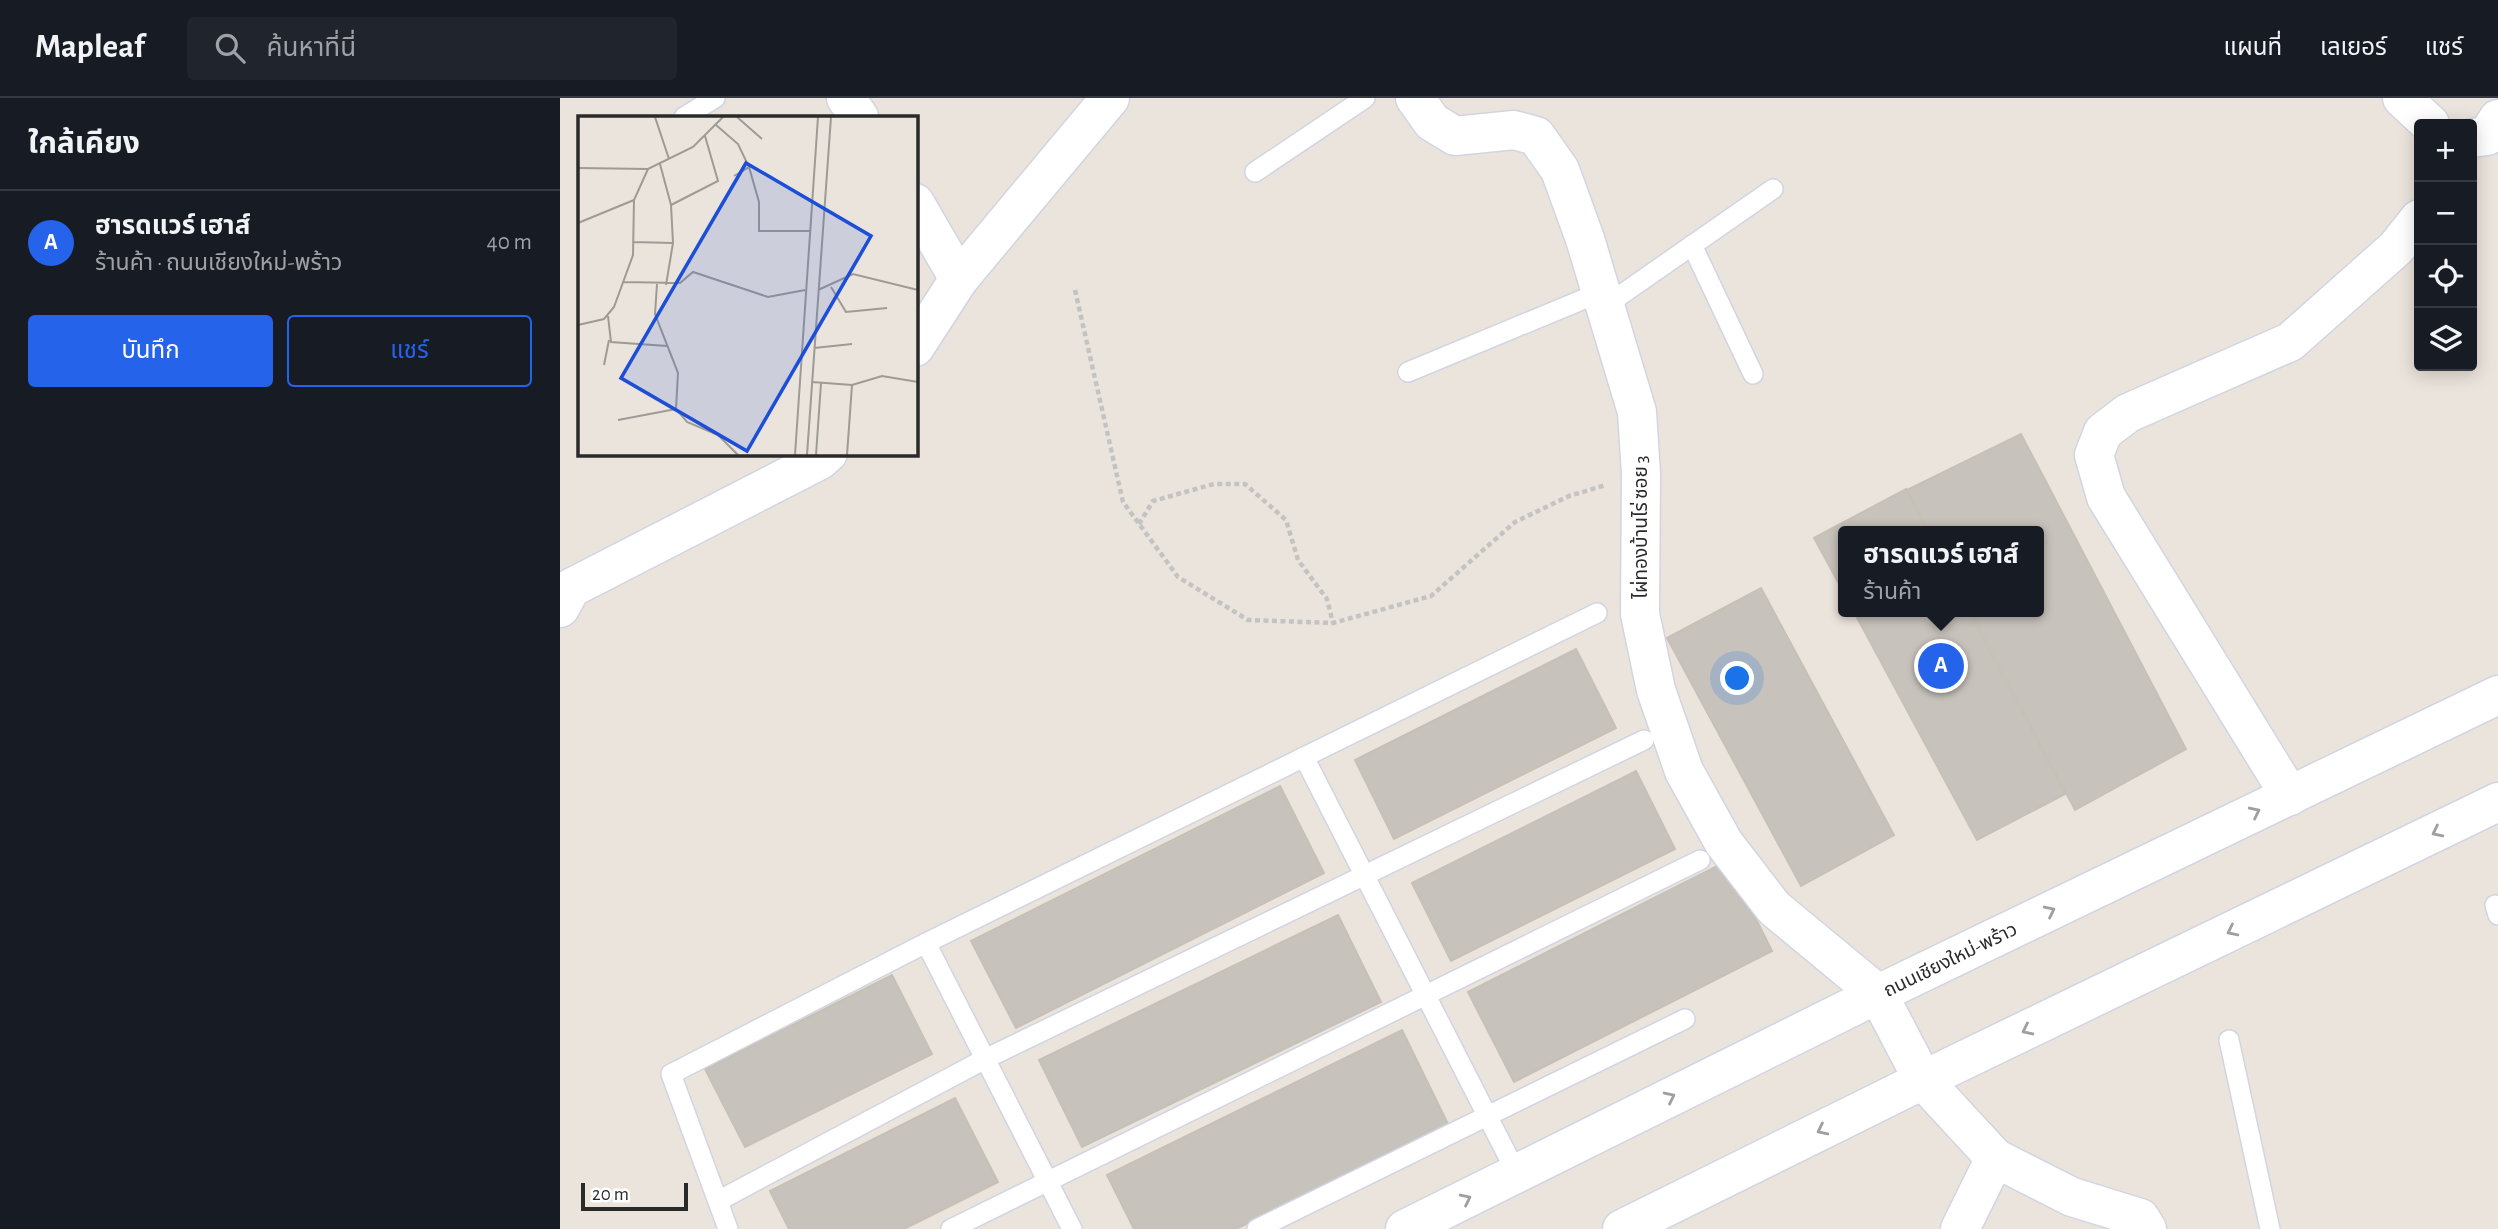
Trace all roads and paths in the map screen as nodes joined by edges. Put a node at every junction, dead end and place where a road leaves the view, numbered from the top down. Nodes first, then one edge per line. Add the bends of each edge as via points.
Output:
1 (715, 98) edge
2 (846, 98) edge
3 (1110, 98) edge
4 (1365, 98) edge
5 (1415, 98) edge
6 (2402, 98) edge
7 (686, 116) edge
8 (858, 116) edge
9 (2425, 119) edge
10 (1255, 172) dead end
11 (1773, 189) dead end
12 (917, 206) edge
13 (2414, 225) edge
14 (1692, 245) junction
15 (959, 279) junction
16 (1075, 290) dead end
17 (1603, 299) junction
18 (917, 344) edge
19 (1408, 372) dead end
20 (1753, 374) dead end
21 (826, 455) edge
22 (1642, 474) junction
23 (1139, 524) junction
24 (564, 592) edge
25 (1597, 613) dead end
26 (1333, 623) junction
27 (2498, 695) edge
28 (1644, 740) dead end
29 (1304, 757) junction
30 (2290, 796) junction
31 (2498, 802) edge
32 (1700, 860) dead end
33 (1364, 875) junction
34 (926, 943) junction
35 (1878, 994) junction
36 (1426, 995) junction
37 (1685, 1019) dead end
38 (2229, 1040) dead end
39 (985, 1059) junction
40 (1923, 1080) junction
41 (1488, 1116) junction
42 (1995, 1158) junction
43 (1517, 1174) junction
44 (1047, 1181) junction
45 (718, 1200) junction
46 (728, 1229) edge
47 (951, 1229) edge
48 (1072, 1229) edge
49 (1257, 1229) edge
50 (1405, 1229) edge
51 (1622, 1229) edge
52 (1960, 1229) edge
53 (2147, 1229) edge
54 (2270, 1229) edge

1 - 7 lane
2 - 8 street
3 - 15 street
4 - 10 lane
5 - 17 street, ไผ่ทองบ้านไร่ ซอย 3 via 1432,122 1455,136 1514,130 1536,136 1560,170
6 - 9 street
11 - 14 lane
12 - 15 street
13 - 30 street via 2396,248 2290,342 2128,413 2103,432 2094,455 2106,497
14 - 17 lane
14 - 20 lane
15 - 18 street
16 - 23 path via 1123,502
17 - 19 lane
17 - 22 street, ไผ่ทองบ้านไร่ ซอย 3 via 1637,412
21 - 24 street
22 - 26 path via 1569,496 1515,522 1431,596
22 - 35 street, ไผ่ทองบ้านไร่ ซอย 3 via 1640,614 1656,690 1684,772 1724,843 1774,908
23 - 26 path via 1178,577 1248,620
23 - 26 path via 1153,502 1214,484 1245,484 1286,520 1298,559 1327,599
25 - 29 lane
27 - 30 street, ถนนเชียงใหม่-พร้าว
28 - 33 lane
29 - 33 lane
29 - 34 lane
35 -> 30 street, ถนนเชียงใหม่-พร้าว
31 -> 40 street
32 - 36 lane
33 - 36 lane
33 - 39 lane
34 - 39 lane
34 - 45 lane via 671,1074
35 - 40 street
43 -> 35 street, ถนนเชียงใหม่-พร้าว
36 - 41 lane
36 - 44 lane
37 - 41 lane
38 - 54 lane
39 - 44 lane
39 - 45 lane
40 - 42 street
40 -> 51 street
41 - 43 lane
41 - 49 lane
42 - 52 street
42 - 53 street via 2072,1197 2140,1219
50 -> 43 street, ถนนเชียงใหม่-พร้าว
44 - 47 lane
44 - 48 lane
45 - 46 lane

